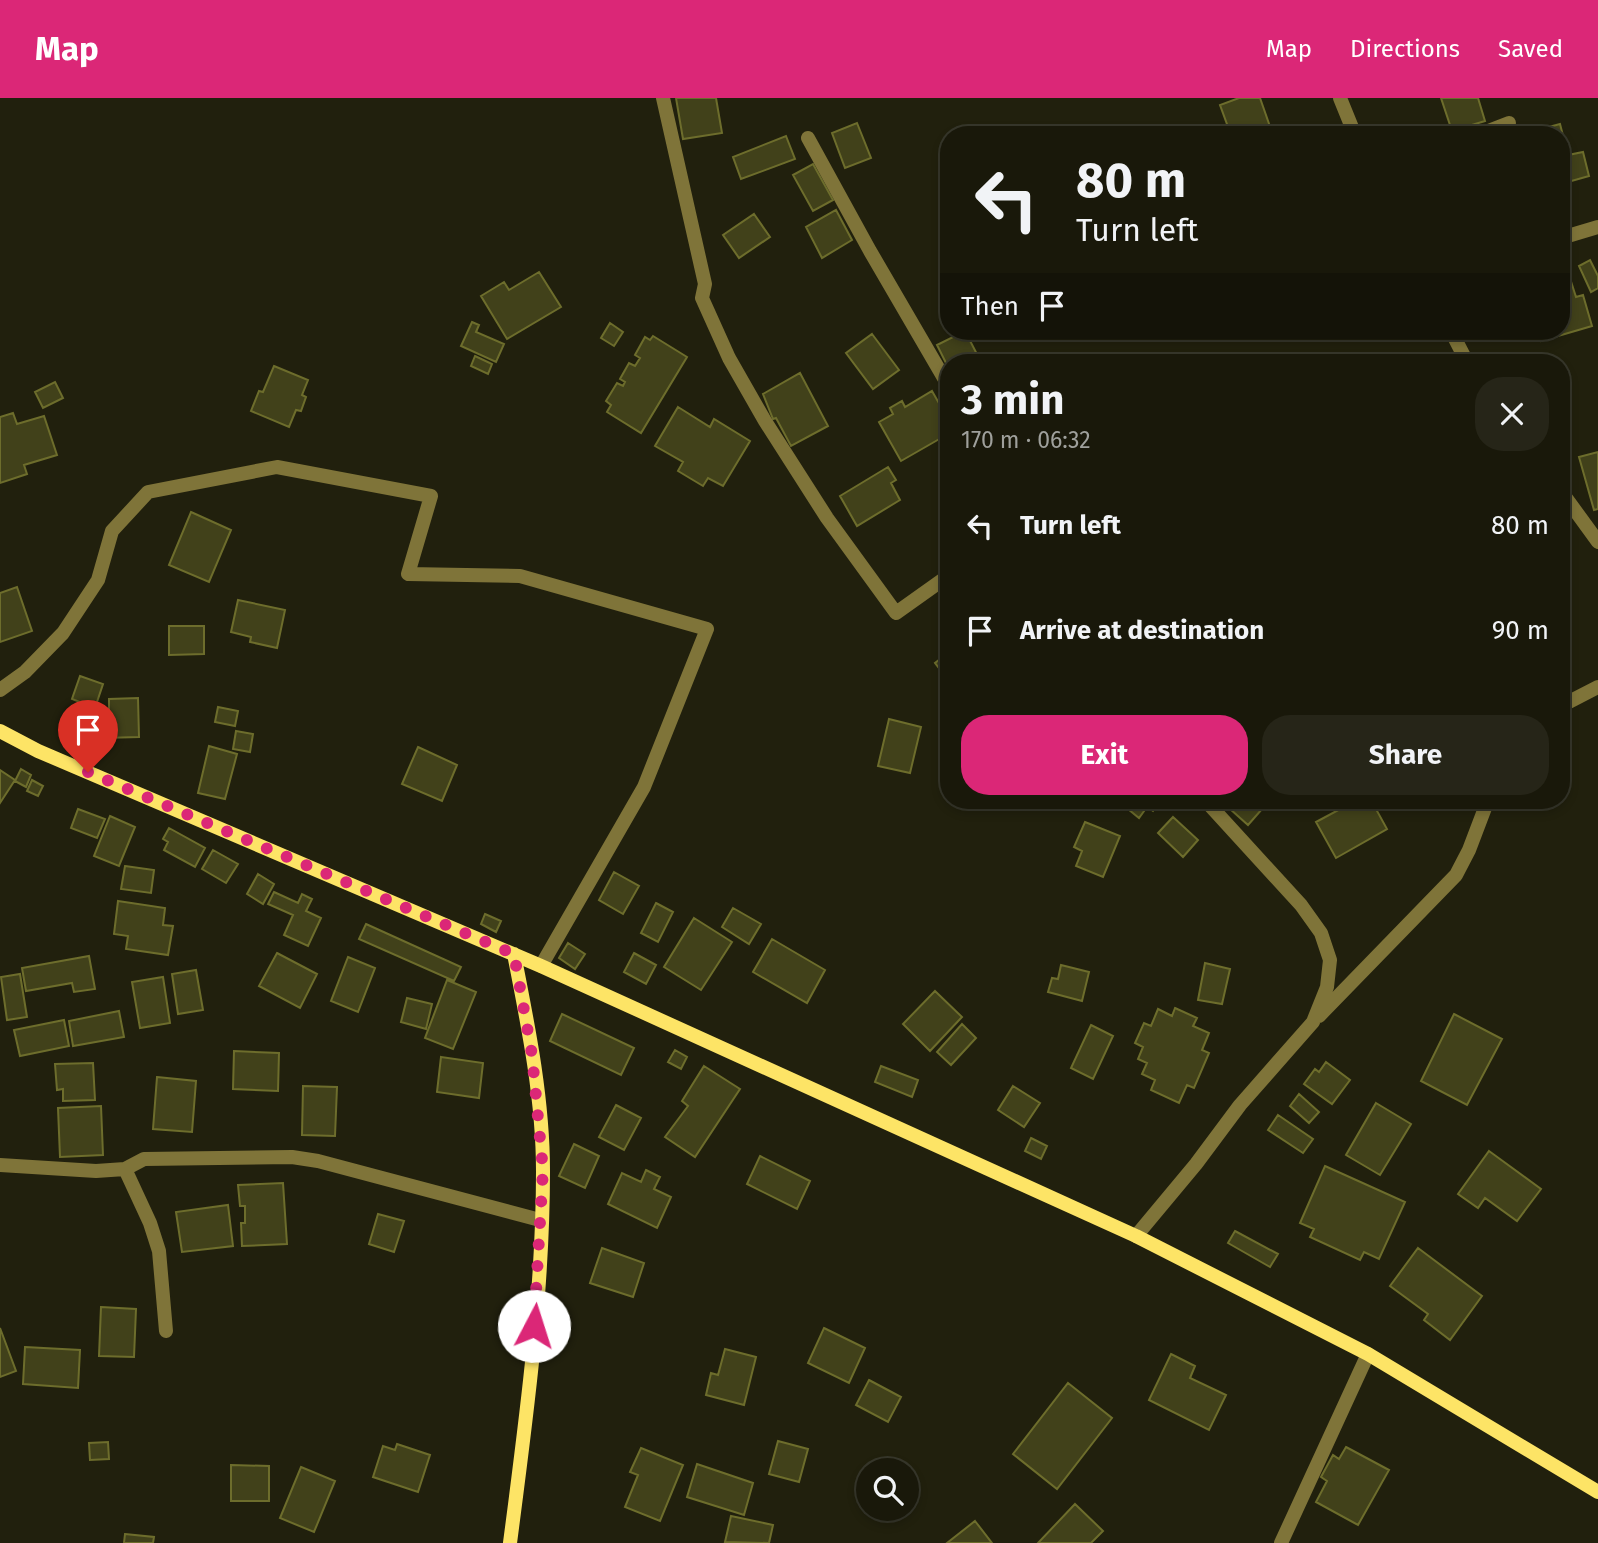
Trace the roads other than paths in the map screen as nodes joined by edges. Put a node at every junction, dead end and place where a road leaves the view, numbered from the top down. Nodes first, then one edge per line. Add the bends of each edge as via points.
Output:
1 (663, 98) edge
2 (1340, 98) edge
3 (1509, 123) dead end
4 (1351, 126) edge
5 (1501, 126) edge
6 (808, 138) dead end
7 (1598, 227) edge
8 (1570, 235) edge
9 (940, 372) edge
10 (1570, 503) edge
11 (1598, 542) edge
12 (940, 582) edge
13 (1598, 687) edge
14 (0, 690) edge
15 (1570, 701) edge
16 (0, 731) edge
17 (1213, 809) edge
18 (1485, 809) edge
19 (514, 954) junction
20 (541, 966) junction
21 (1313, 1022) junction
22 (0, 1165) edge
23 (125, 1169) junction
24 (540, 1220) junction
25 (1136, 1236) junction
26 (166, 1331) dead end
27 (1368, 1354) junction
28 (1598, 1492) edge
29 (510, 1543) edge
30 (1282, 1543) edge

1 - 12 street via 705,284 702,298 765,421 896,613
2 - 4 street
3 - 5 street
6 - 9 street
7 - 8 street
10 - 11 street
13 - 15 street
14 - 20 street via 63,633 98,580 113,531 148,492 277,467 430,496 408,574 520,576 707,629 644,787
16 - 19 street
17 - 21 street via 1321,933 1330,960 1327,987
18 - 21 street via 1456,875
19 - 20 street
19 - 24 street via 539,1117
20 - 25 street
21 - 25 street
22 - 23 street
23 - 24 street via 144,1159 292,1157 350,1168
23 - 26 street via 159,1251
24 - 29 street via 527,1406
25 - 27 street
27 - 28 street
27 - 30 street

